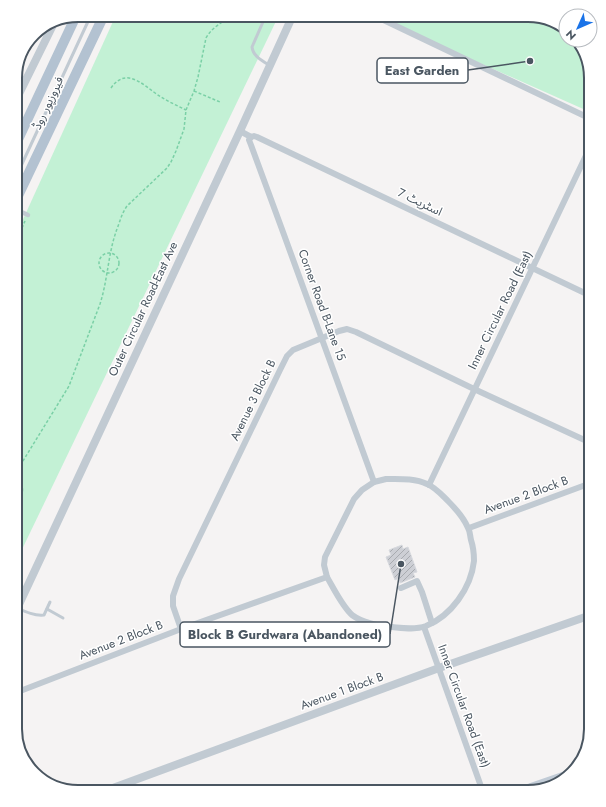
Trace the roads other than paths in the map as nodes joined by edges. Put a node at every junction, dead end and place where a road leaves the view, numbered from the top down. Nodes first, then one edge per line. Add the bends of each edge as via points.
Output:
1 (73, 22) edge
2 (88, 22) edge
3 (101, 22) edge
4 (263, 22) edge
5 (290, 22) edge
6 (388, 22) edge
7 (51, 29) edge
8 (269, 65) junction
9 (22, 88) edge
10 (584, 116) edge
11 (22, 131) edge
12 (240, 131) junction
13 (250, 137) junction
14 (584, 160) edge
15 (22, 164) edge
16 (22, 187) edge
17 (22, 213) edge
18 (28, 215) road end
19 (532, 268) junction
20 (584, 293) edge
21 (322, 338) junction
22 (474, 389) junction
23 (584, 440) edge
24 (374, 482) junction
25 (429, 485) junction
26 (584, 485) edge
27 (469, 528) junction
28 (326, 577) junction
29 (401, 588) dead end
30 (22, 598) edge
31 (50, 602) dead end
32 (47, 609) junction
33 (22, 612) edge
34 (584, 617) edge
35 (63, 618) dead end
36 (432, 623) junction
37 (424, 627) junction
38 (181, 629) junction
39 (439, 668) junction
40 (22, 690) edge
41 (121, 785) edge
42 (481, 785) edge

1 - 11 main road, فیروزپور روڈ
2 - 15 lane
3 - 16 main road, فیروزپور روڈ
4 - 8 lane via 252,52
5 - 8 street, Outer Circular Road-East Ave
6 - 10 street
7 - 9 street
8 - 12 street, Outer Circular Road-East Ave
12 - 13 street, اسٹریٹ 7
12 - 30 street, Outer Circular Road-East Ave
13 - 19 street, اسٹریٹ 7 via 258,137
13 - 21 street, Corner Road B-Lane 15
14 - 19 street, Inner Circular Road (East)
17 - 18 street
19 - 20 street, اسٹریٹ 7
19 - 22 street, Inner Circular Road (East)
21 - 22 street, Avenue 3 Block B via 347,329
21 - 24 street, Corner Road B-Lane 15
21 - 38 street, Avenue 3 Block B via 293,350 280,370 179,579 173,596 173,606
22 - 23 street, Avenue 3 Block B
22 - 25 street, Inner Circular Road (East)
24 - 25 street via 404,479
24 - 28 street via 354,499 325,557
25 - 27 street via 453,506
26 - 27 street, Avenue 2 Block B
27 - 36 street via 474,560 466,588 454,606
28 - 37 street via 346,608 360,620 394,628
28 - 38 street, Avenue 2 Block B
29 - 36 street via 417,581
31 - 32 lane
32 - 33 lane via 44,615 40,616
32 - 35 lane
34 - 39 street, Avenue 1 Block B
36 - 37 street
37 - 39 street, Inner Circular Road (East)
38 - 40 street, Avenue 2 Block B
39 - 41 street, Avenue 1 Block B
39 - 42 street, Inner Circular Road (East)

